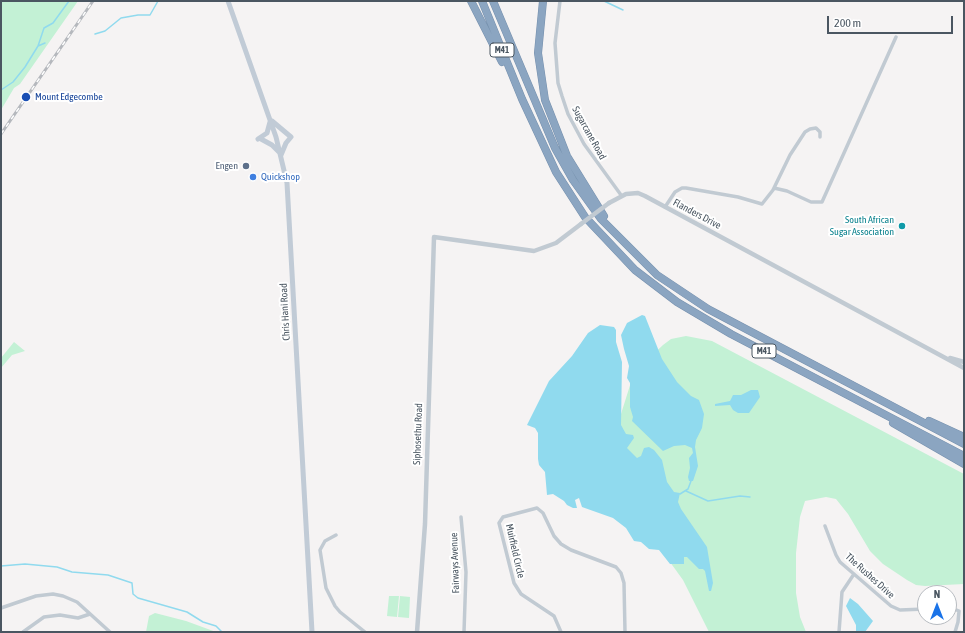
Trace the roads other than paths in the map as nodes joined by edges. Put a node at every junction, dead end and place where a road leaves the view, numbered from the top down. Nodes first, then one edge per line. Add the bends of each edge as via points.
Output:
1 (228, 1) edge
2 (471, 1) edge
3 (482, 1) edge
4 (493, 1) edge
5 (543, 1) edge
6 (560, 1) edge
7 (896, 37) dead end
8 (522, 99) junction
9 (270, 119) junction
10 (820, 137) dead end
11 (281, 155) junction
12 (774, 188) junction
13 (621, 196) junction
14 (665, 208) junction
15 (615, 232) junction
16 (434, 237) joint
17 (944, 357) junction
18 (964, 362) edge
19 (964, 368) edge
20 (831, 386) junction
21 (860, 389) junction
22 (964, 437) edge
23 (964, 444) edge
24 (964, 456) edge
25 (964, 464) edge
26 (461, 517) dead end
27 (825, 526) dead end
28 (336, 535) dead end
29 (854, 574) junction
30 (1, 608) edge
31 (917, 609) edge
32 (957, 610) edge
33 (90, 614) junction
34 (23, 632) edge
35 (110, 632) edge
36 (312, 632) edge
37 (365, 632) edge
38 (418, 632) edge
39 (464, 632) edge
40 (561, 632) edge
41 (625, 632) edge
42 (840, 632) edge
43 (955, 632) edge

1 - 9 main road, Chris Hani Road
2 - 8 highway
3 - 8 highway, M41
4 - 15 highway, M41 via 555,148 584,197 600,219
5 - 15 highway via 538,53 545,100 567,156
6 - 13 street, Sugarcane Road via 555,43 557,77 562,96 568,114 584,144
7 - 12 street via 822,202 811,202
8 - 20 highway, M41 via 556,172 578,206 598,232 629,264 655,286 695,313
9 - 11 main road, Chris Hani Road
9 - 11 main road via 291,137
9 - 11 main road via 268,131 259,139 272,145
10 - 12 street via 820,132 816,128 805,132
11 - 36 main road, Chris Hani Road via 288,194
12 - 14 street via 762,204 738,197 682,188 670,198
13 - 14 street, Flanders Drive via 638,193
13 - 16 street, Flanders Drive, bridge via 556,243 534,251
14 - 17 street, Flanders Drive
15 - 21 highway, M41 via 657,275 683,294
16 - 38 street, Siphosethu Road via 425,524
17 - 18 street, Flanders Drive
17 - 19 street, Flanders Drive
20 - 24 highway, M41
20 - 25 highway
21 - 22 highway
21 - 23 highway, M41
26 - 39 street, Fairways Avenue via 466,572
27 - 29 street, The Rushes Drive via 838,559
28 - 37 street via 325,541 320,550 326,588 340,612
29 - 31 street, The Rushes Drive via 896,608
29 - 42 street via 842,592
30 - 33 street via 26,598 53,594 71,599
32 - 43 street via 958,622
33 - 34 street via 78,618 60,615 44,617
33 - 35 street
40 - 41 street, Muirfield Circle via 554,616 522,594 514,584 500,523 503,517 537,508 543,513 554,536 561,544 616,567 624,583

